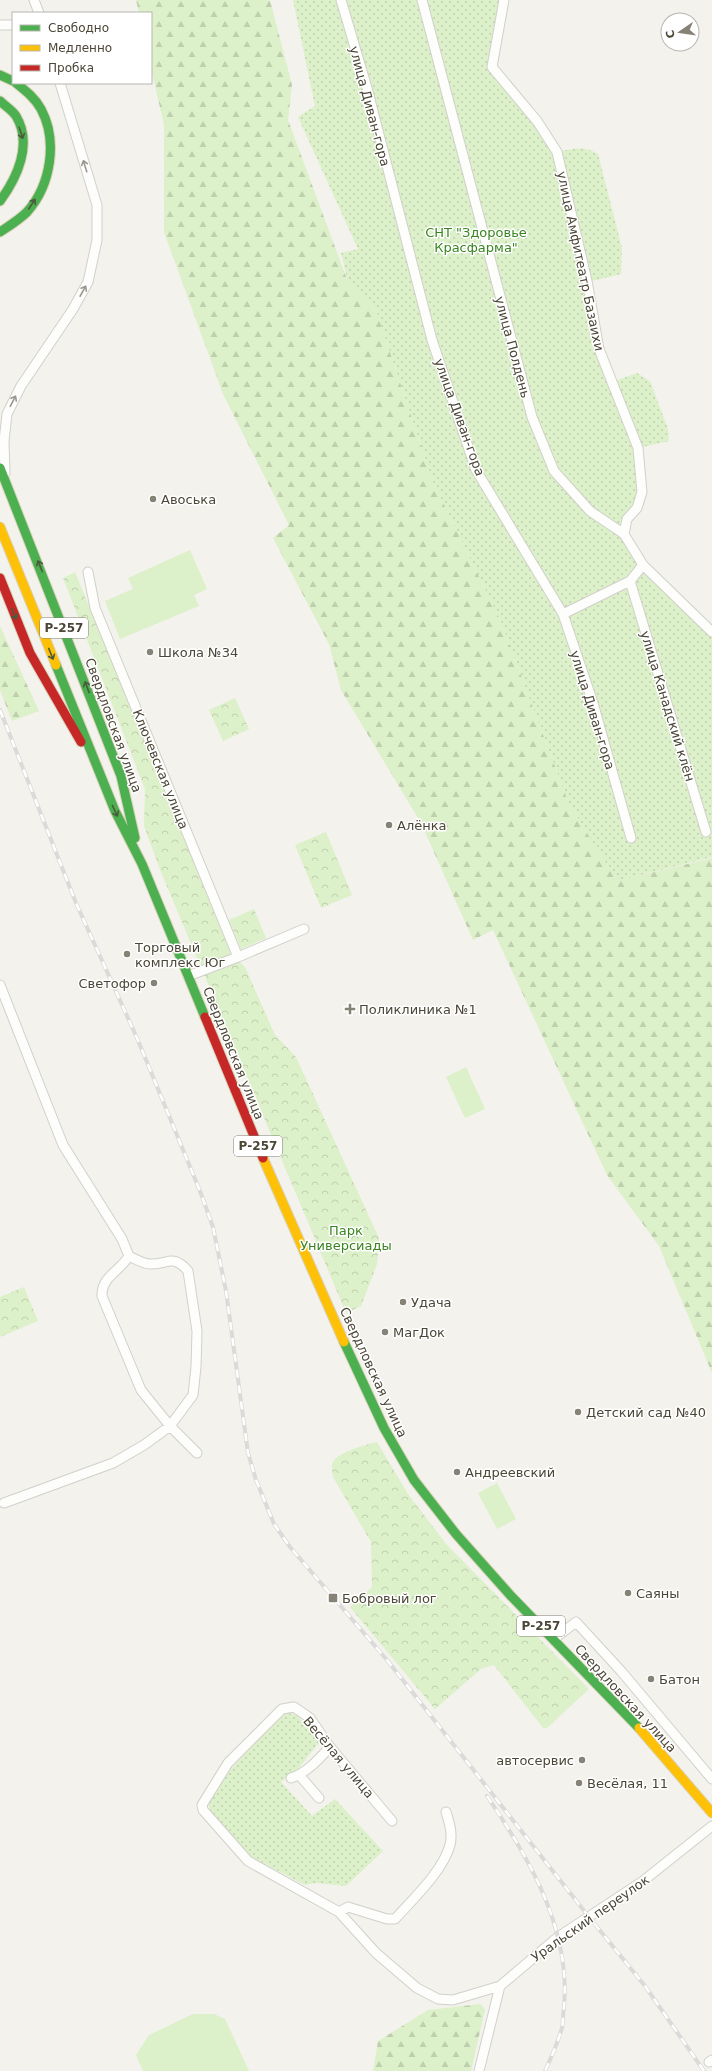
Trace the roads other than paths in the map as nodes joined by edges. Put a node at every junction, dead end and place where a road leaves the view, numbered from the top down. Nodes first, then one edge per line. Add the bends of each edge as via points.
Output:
1 (34, 0) edge
2 (340, 0) edge
3 (422, 0) edge
4 (504, 0) edge
5 (39, 12) edge
6 (0, 25) edge
7 (12, 25) edge
8 (0, 75) edge
9 (12, 81) edge
10 (16, 84) edge
11 (60, 84) edge
12 (0, 101) edge
13 (0, 201) edge
14 (2, 231) edge
15 (0, 468) edge
16 (5, 480) junction
17 (0, 527) edge
18 (624, 534) junction
19 (643, 565) junction
20 (88, 572) dead end
21 (0, 578) edge
22 (630, 581) junction
23 (563, 614) junction
24 (712, 632) edge
25 (100, 775) junction
26 (706, 832) dead end
27 (631, 838) dead end
28 (140, 860) junction
29 (304, 929) dead end
30 (242, 955) junction
31 (188, 976) junction
32 (0, 985) edge
33 (129, 1256) junction
34 (170, 1426) junction
35 (197, 1453) dead end
36 (4, 1503) dead end
37 (554, 1639) junction
38 (330, 1747) junction
39 (712, 1779) edge
40 (319, 1798) dead end
41 (446, 1812) dead end
42 (712, 1813) edge
43 (392, 1821) dead end
44 (712, 1826) edge
45 (339, 1912) junction
46 (500, 1986) junction
47 (481, 2070) edge

1 - 5 street
2 - 23 street, улица Диван-гора via 367,88 432,340 476,470
3 - 18 street, улица Полдень via 532,417 554,471 590,511
4 - 18 street, улица Амфитеатр Базаихи via 492,67 537,121 557,152 588,281 598,349 638,448 642,492 637,508 627,519
6 - 7 street
8 - 9 main road
14 -> 10 main road via 29,210 40,191 49,172 52,143 46,120 34,99
16 -> 11 street via 4,441 7,414 21,386 73,309 88,282 97,240 97,205
12 -> 13 main road via 15,116 23,140 21,163 12,187
15 - 16 main road, Свердловская улица / Р-257
28 -> 16 main road, Свердловская улица / Р-257 via 121,776
17 -> 25 main road, Свердловская улица / Р-257
18 - 19 street, улица Полдень
19 - 22 street
19 - 24 street, улица Полдень
20 - 30 street, Ключевская улица via 95,608
21 -> 25 main road via 30,653
22 - 23 street
22 - 26 street, улица Канадский клён
23 - 27 street, улица Диван-гора via 593,703
25 -> 28 main road, Свердловская улица / Р-257
28 - 31 main road, Свердловская улица / Р-257
29 - 30 street
30 - 31 street
31 - 37 main road, Свердловская улица / Р-257 via 264,1160 384,1428 414,1480 434,1508 511,1596
32 - 33 street via 63,1146 122,1239
33 - 34 street via 125,1264 105,1281 102,1296 141,1390
33 - 34 street via 150,1264 171,1260 181,1263 188,1271 197,1331 193,1395
34 - 35 street
34 - 36 street via 144,1445 113,1462
37 - 39 street via 576,1622 626,1676
37 - 42 main road, Свердловская улица / Р-257 via 646,1736
38 - 40 street via 316,1762 295,1777
38 - 43 street, Весёлая улица
38 - 45 street, Весёлая улица via 310,1718 294,1707 282,1709 228,1763 202,1805 203,1810 248,1861
41 - 45 street via 451,1828 450,1845 437,1870 395,1918 388,1919 348,1907
44 - 46 street, Уральский переулок via 644,1881 558,1937
45 - 46 street, Весёлая улица via 376,1953 417,1988 438,1999 453,2000
46 - 47 street

